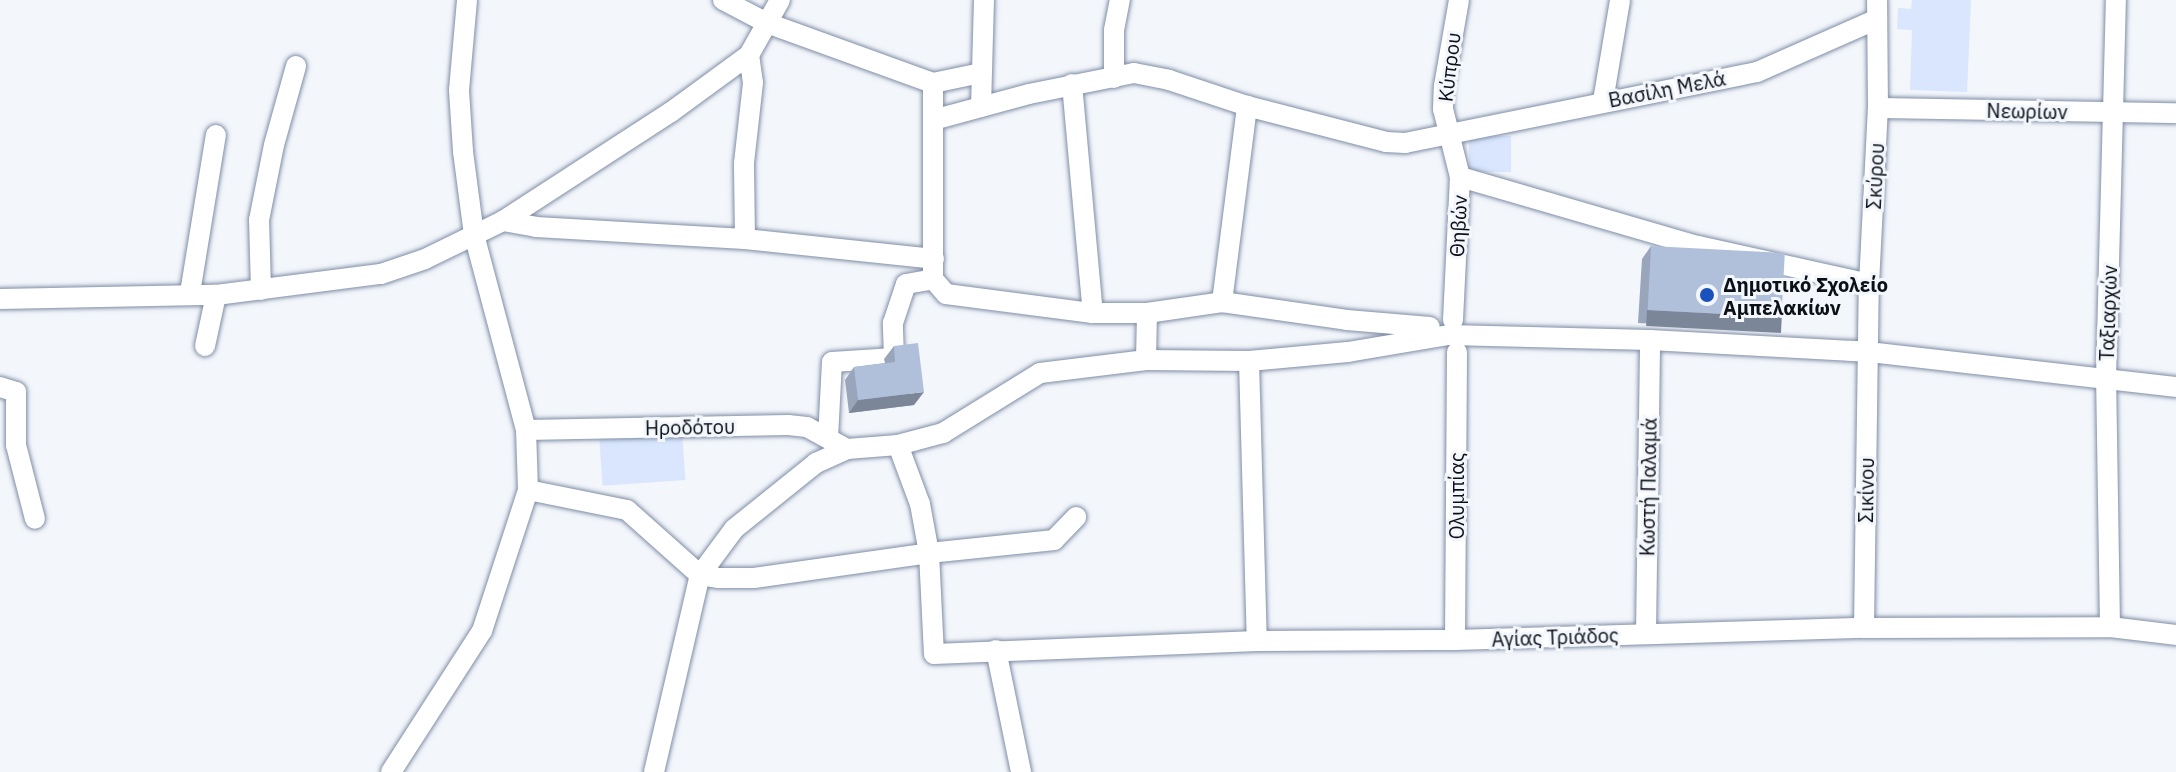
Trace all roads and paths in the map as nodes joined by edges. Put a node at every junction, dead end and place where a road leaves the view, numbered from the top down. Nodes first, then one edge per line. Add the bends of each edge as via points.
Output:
1 (467, 0) edge
2 (723, 0) edge
3 (780, 0) edge
4 (984, 0) edge
5 (1120, 0) edge
6 (1459, 0) edge
7 (1620, 0) edge
8 (2116, 0) edge
9 (1877, 9) edge
10 (767, 23) junction
11 (749, 55) junction
12 (296, 66) dead end
13 (981, 73) junction
14 (1114, 78) junction
15 (933, 83) junction
16 (1072, 84) junction
17 (1603, 101) junction
18 (1247, 106) junction
19 (981, 107) junction
20 (1878, 108) junction
21 (2115, 112) junction
22 (2176, 113) edge
23 (933, 120) junction
24 (1449, 133) junction
25 (216, 135) dead end
26 (1460, 177) junction
27 (503, 221) junction
28 (474, 235) junction
29 (745, 239) junction
30 (934, 269) junction
31 (1869, 284) junction
32 (261, 290) junction
33 (190, 293) junction
34 (216, 295) junction
35 (0, 299) edge
36 (1222, 302) junction
37 (1093, 313) junction
38 (1147, 313) junction
39 (1347, 320) junction
40 (1453, 320) dead end
41 (1430, 327) dead end
42 (1650, 340) junction
43 (205, 346) dead end
44 (1348, 352) junction
45 (1457, 352) dead end
46 (1869, 352) junction
47 (1146, 360) junction
48 (1249, 361) junction
49 (2106, 378) junction
50 (0, 387) edge
51 (2176, 387) edge
52 (526, 430) junction
53 (828, 438) junction
54 (898, 445) junction
55 (847, 449) junction
56 (528, 490) junction
57 (1076, 517) dead end
58 (35, 519) dead end
59 (929, 553) junction
60 (700, 575) junction
61 (2110, 627) junction
62 (1864, 628) junction
63 (1646, 634) junction
64 (2176, 635) edge
65 (1455, 640) junction
66 (1257, 641) junction
67 (996, 650) junction
68 (391, 772) edge
69 (654, 772) edge
70 (1021, 772) edge

1 - 28 street via 459,90
2 - 10 street
3 - 10 street
4 - 13 street
5 - 14 street
6 - 24 street, Κύπρου via 1444,86
7 - 17 street
8 - 21 street, Ταξιαρχών
9 - 17 street, Βασίλη Μελά via 1757,72
9 - 20 street, Σκύρου
10 - 11 street
10 - 15 street
11 - 27 street
11 - 29 street via 753,83 744,163
12 - 32 street via 259,220
13 - 15 street
13 - 19 street
14 - 16 street, Βασίλη Μελά
14 - 18 street, Βασίλη Μελά via 1134,73 1169,80
15 - 23 street
16 - 19 street, Βασίλη Μελά
16 - 37 street
17 - 24 street, Βασίλη Μελά
18 - 24 street, Βασίλη Μελά via 1386,142
18 - 36 street
19 - 23 street, Βασίλη Μελά
20 - 21 street, Νεωρίων
20 - 31 street, Σκύρου
21 - 22 street, Νεωρίων
21 - 49 street, Ταξιαρχών
23 - 30 street
24 - 26 street, Θηβών
25 - 33 street
26 - 31 street via 1698,246
26 - 40 street, Θηβών
27 - 28 street
27 - 29 street
28 - 32 street via 381,274
28 - 52 street
29 - 30 street
30 - 37 street via 946,294
30 - 53 street via 906,284 893,323 894,358 832,362
31 - 46 street, Σκύρου
32 - 34 street
33 - 34 street
33 - 35 street
34 - 43 street
36 - 38 street
36 - 39 street
37 - 38 street
38 - 47 street
39 - 41 street
39 - 44 street
42 - 44 street via 1449,335
42 - 46 street
42 - 63 street, Κωστή Παλαμά
44 - 48 street
45 - 65 street, Ολυμπίας
46 - 49 street
46 - 62 street, Σικίνου
47 - 48 street
47 - 54 street via 1040,373 943,433
48 - 66 street
49 - 51 street
49 - 61 street, Ταξιαρχών
50 - 58 street via 16,392 16,445
52 - 53 street, Ηροδότου via 788,425
52 - 56 street
53 - 55 street, Ηροδότου
54 - 55 street
54 - 59 street via 920,504
55 - 60 street via 785,484 734,529
56 - 60 street via 627,510
56 - 68 street via 482,631
57 - 59 street via 1054,540
59 - 60 street via 754,578
59 - 67 street, Αγίας Τριάδος via 934,654
60 - 69 street
61 - 62 street, Αγίας Τριάδος
61 - 64 street, Αγίας Τριάδος
62 - 63 street, Αγίας Τριάδος
63 - 65 street, Αγίας Τριάδος
65 - 66 street, Αγίας Τριάδος
66 - 67 street, Αγίας Τριάδος
67 - 70 street

